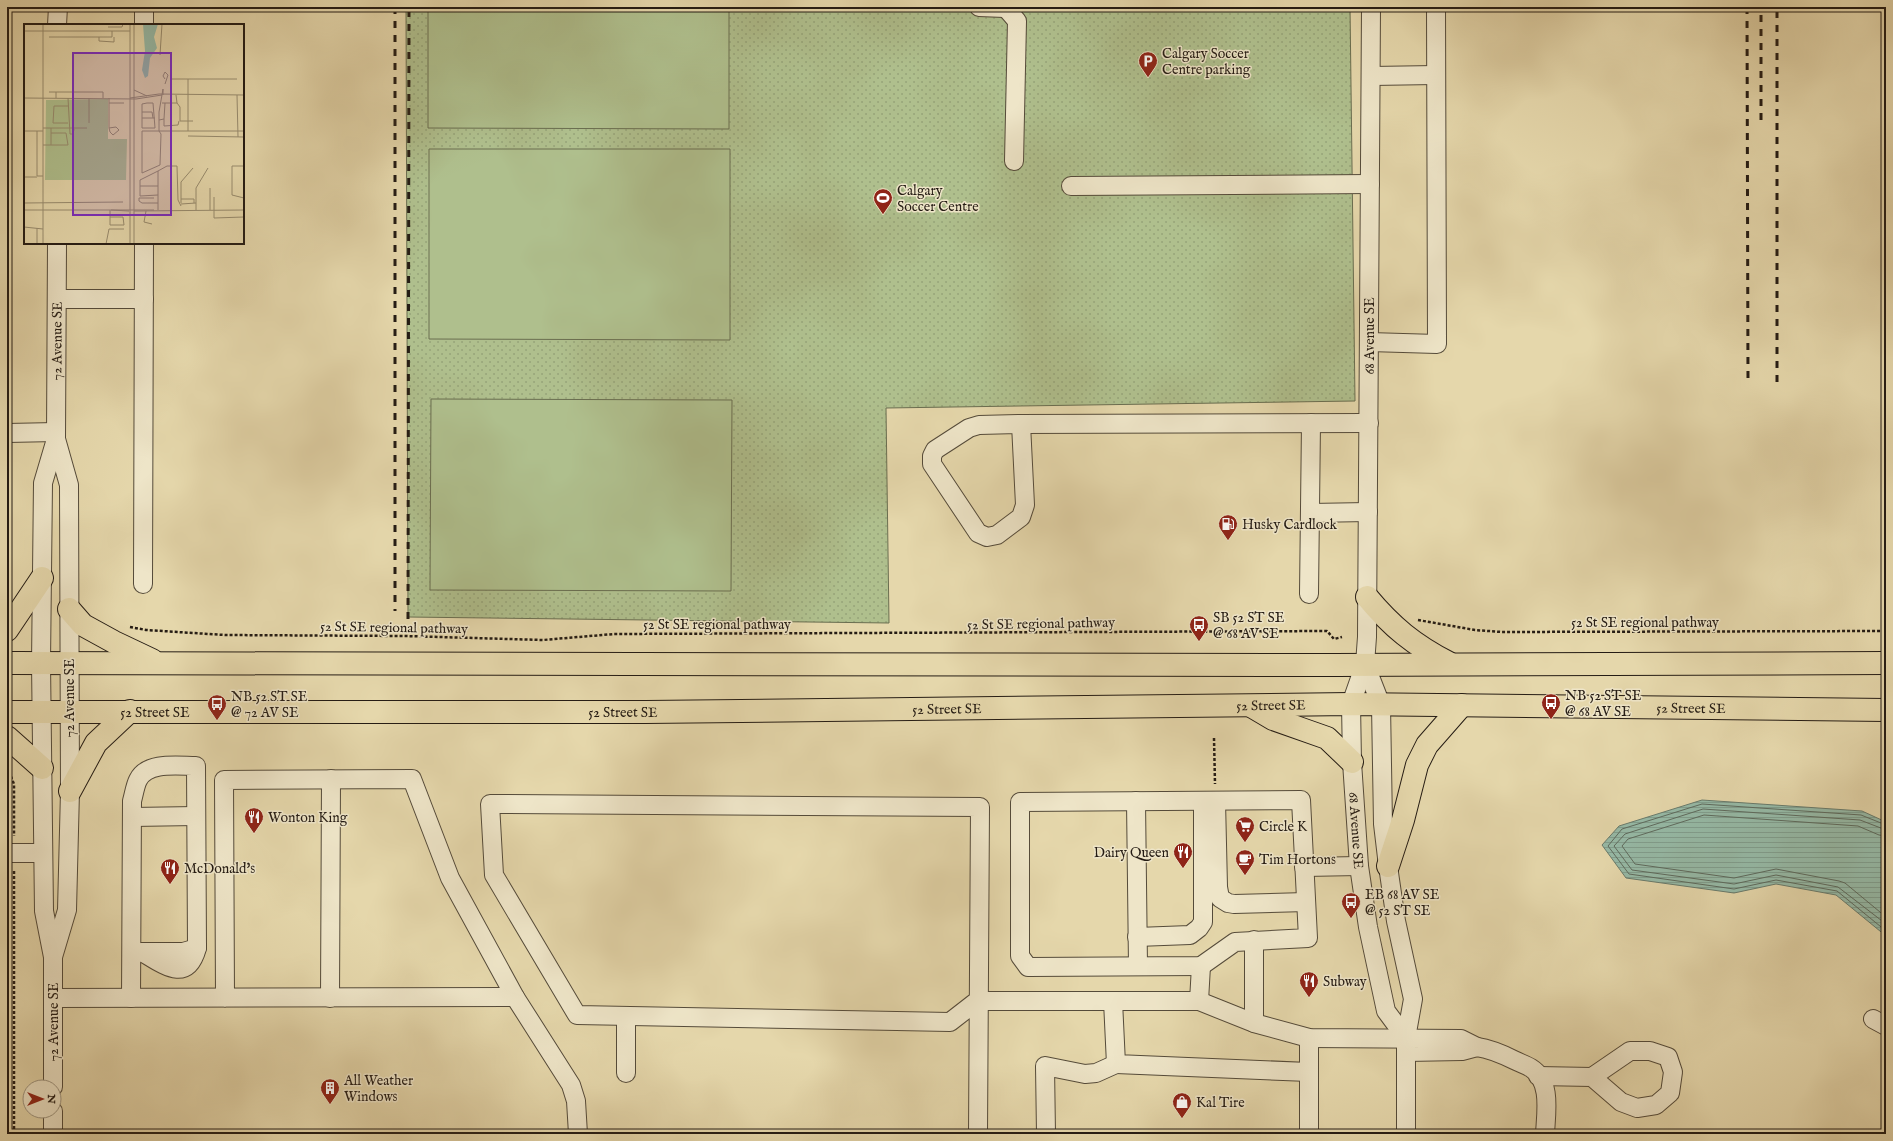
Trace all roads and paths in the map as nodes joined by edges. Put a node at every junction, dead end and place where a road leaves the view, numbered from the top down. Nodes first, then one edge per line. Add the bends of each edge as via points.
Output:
1 (58, 7) edge
2 (144, 7) edge
3 (979, 7) edge
4 (1371, 7) edge
5 (1436, 7) edge
6 (1005, 8) edge
7 (57, 24) edge
8 (144, 24) edge
9 (1436, 75) junction
10 (1371, 76) junction
11 (1014, 161) dead end
12 (1370, 184) junction
13 (1071, 186) dead end
14 (57, 244) edge
15 (144, 244) edge
16 (57, 299) junction
17 (144, 299) junction
18 (1369, 342) junction
19 (1311, 423) junction
20 (1369, 423) junction
21 (1021, 424) junction
22 (7, 434) edge
23 (56, 435) junction
24 (1368, 512) junction
25 (1310, 513) junction
26 (42, 578) junction
27 (143, 584) dead end
28 (1309, 594) dead end
29 (1367, 597) junction
30 (69, 609) junction
31 (1413, 619) dead end
32 (123, 625) dead end
33 (7, 630) edge
34 (1886, 631) edge
35 (1342, 637) dead end
36 (7, 663) edge
37 (41, 663) junction
38 (68, 663) junction
39 (159, 663) junction
40 (1450, 663) junction
41 (1886, 663) edge
42 (1365, 664) junction
43 (1351, 704) junction
44 (1381, 705) junction
45 (1462, 705) junction
46 (1251, 706) junction
47 (1886, 710) edge
48 (130, 711) junction
49 (7, 712) edge
50 (41, 712) junction
51 (68, 712) junction
52 (7, 737) edge
53 (1214, 738) dead end
54 (1352, 762) junction
55 (7, 767) edge
56 (42, 768) junction
57 (331, 779) junction
58 (70, 791) junction
59 (1211, 801) junction
60 (1136, 802) junction
61 (132, 816) junction
62 (196, 816) junction
63 (10, 853) edge
64 (43, 853) junction
65 (1359, 866) junction
66 (1388, 866) junction
67 (1304, 867) junction
68 (1306, 902) junction
69 (1138, 937) junction
70 (1254, 940) junction
71 (137, 952) junction
72 (53, 957) junction
73 (1138, 966) junction
74 (1201, 966) junction
75 (515, 997) junction
76 (53, 998) junction
77 (131, 998) junction
78 (225, 998) junction
79 (330, 998) junction
80 (977, 1001) junction
81 (1113, 1001) junction
82 (1199, 1001) junction
83 (626, 1016) junction
84 (1254, 1023) junction
85 (1309, 1038) junction
86 (1406, 1045) junction
87 (1116, 1064) junction
88 (626, 1072) dead end
89 (1309, 1072) junction
90 (1539, 1077) junction
91 (1592, 1077) dead end
92 (53, 1079) edge
93 (53, 1119) edge
94 (14, 1134) edge
95 (53, 1134) edge
96 (578, 1134) edge
97 (978, 1134) edge
98 (1046, 1134) edge
99 (1309, 1134) edge
100 (1406, 1134) edge
101 (1535, 1134) edge
102 (1545, 1134) edge

1 - 7 street
2 - 8 street
3 - 6 street
4 - 10 street, 68 Avenue SE
5 - 9 street
6 - 11 street via 1018,21
9 - 10 street
9 - 18 street via 1437,344
10 - 12 street, 68 Avenue SE
12 - 13 street
12 - 18 street, 68 Avenue SE
14 - 16 street, 72 Avenue SE
15 - 17 street
16 - 17 street
16 - 23 street, 72 Avenue SE
17 - 27 street
18 - 20 street, 68 Avenue SE
19 - 20 street
19 - 21 street
19 - 25 street
20 - 24 street, 68 Avenue SE
21 - 21 street via 979,425 969,428 943,443 932,456 932,464 978,533 987,537 997,535 1021,517 1025,505
22 - 23 street
23 - 26 street, 72 Avenue SE via 43,483
23 - 30 street, 72 Avenue SE via 69,485
24 - 25 street
24 - 29 street, 68 Avenue SE
25 - 28 street
26 - 33 main road
26 - 37 street, 72 Avenue SE
29 - 40 main road via 1396,628 1424,650
29 - 42 street, 68 Avenue SE
30 - 38 street, 72 Avenue SE
30 - 39 main road via 89,629
31 - 34 path, 52 St SE regional pathway via 1502,632
32 - 35 path, 52 St SE regional pathway via 146,630 225,635 544,640 614,634 1319,631 1327,631 1334,639
36 - 37 main road
37 - 38 main road
37 - 50 street, 72 Avenue SE
38 - 39 main road
38 - 51 street, 72 Avenue SE
39 - 42 main road
40 - 41 main road
40 - 42 main road
42 - 43 street, 68 Avenue SE
42 - 44 street, 68 Avenue SE
43 - 44 main road, 52 Street SE
43 - 46 main road, 52 Street SE
43 - 54 street, 68 Avenue SE
44 - 45 main road, 52 Street SE
44 - 66 street, 68 Avenue SE via 1384,824
45 - 47 main road, 52 Street SE
45 - 66 main road via 1427,745 1417,765
46 - 48 main road, 52 Street SE via 646,712
46 - 54 main road via 1273,719 1327,738
48 - 51 main road, 52 Street SE
48 - 58 main road via 96,743
49 - 50 main road, 52 Street SE
50 - 51 main road, 52 Street SE
50 - 56 street, 72 Avenue SE
51 - 58 street, 72 Avenue SE
52 - 56 main road
53 - 59 path
54 - 65 street, 68 Avenue SE
55 - 63 path via 12,775 14,791
56 - 64 street, 72 Avenue SE
57 - 75 street via 412,779 450,878
57 - 78 street via 224,780
57 - 79 street
58 - 72 street, 72 Avenue SE via 68,910
59 - 60 street
59 - 67 street via 1300,800
59 - 68 street via 1220,898 1234,904
59 - 69 street via 1203,922 1190,935
60 - 69 street
60 - 73 street via 1020,802 1020,956 1028,967
61 - 62 street
61 - 62 street via 132,801 138,779 148,769 160,766 196,766
61 - 71 street
62 - 71 street via 197,948 183,952
63 - 64 street
63 - 94 path
64 - 72 street, 72 Avenue SE via 44,911
65 - 67 street
65 - 86 street, 68 Avenue SE via 1368,927 1386,1011
66 - 86 street, 68 Avenue SE via 1396,921 1413,999
67 - 68 street
68 - 70 street via 1308,938
69 - 73 street
70 - 74 street via 1235,942
70 - 84 street
71 - 77 street
72 - 76 street, 72 Avenue SE
73 - 74 street
74 - 82 street
75 - 79 street
75 - 96 street via 571,1085 576,1101
76 - 77 street
76 - 92 street, 72 Avenue SE
77 - 78 street
78 - 79 street
80 - 81 street
80 - 83 street via 950,1022
80 - 83 street via 980,807 490,804 494,875 577,1016
80 - 97 street
81 - 82 street
81 - 87 street
82 - 84 street
83 - 88 street
84 - 85 street
85 - 86 street
85 - 89 street
86 - 90 street via 1461,1039 1477,1047 1488,1048 1531,1068
86 - 100 street, 68 Avenue SE
87 - 89 street
87 - 98 street via 1096,1073 1085,1074 1045,1066
89 - 99 street
90 - 91 street
90 - 101 street
90 - 102 street via 1545,1088
93 - 95 street

